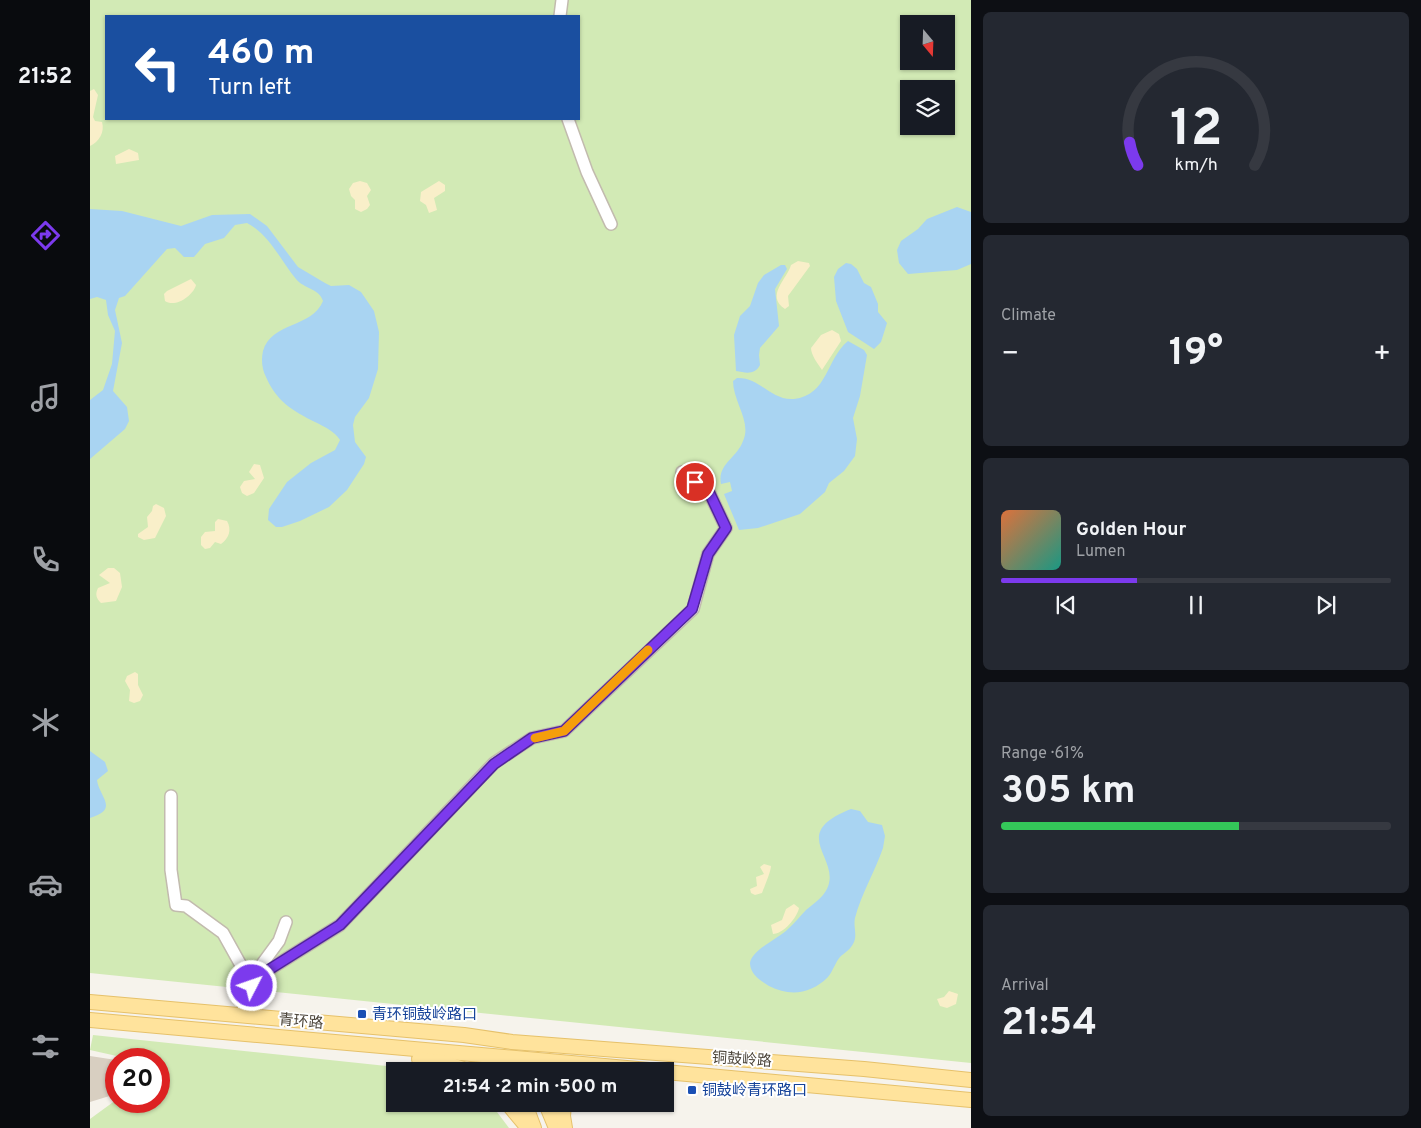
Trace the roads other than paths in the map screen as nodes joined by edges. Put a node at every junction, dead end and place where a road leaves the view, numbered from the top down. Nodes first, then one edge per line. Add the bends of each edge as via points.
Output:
1 (562, 0) edge
2 (560, 15) edge
3 (568, 120) edge
4 (611, 224) dead end
5 (682, 472) dead end
6 (171, 796) dead end
7 (286, 922) dead end
8 (252, 986) junction
9 (90, 1002) edge
10 (241, 1015) junction
11 (90, 1020) edge
12 (310, 1041) junction
13 (512, 1042) junction
14 (507, 1058) junction
15 (436, 1062) edge
16 (509, 1062) edge
17 (520, 1062) edge
18 (528, 1062) edge
19 (674, 1073) edge
20 (971, 1080) edge
21 (971, 1100) edge
22 (515, 1112) edge
23 (528, 1112) edge
24 (549, 1112) edge
25 (563, 1112) edge
26 (528, 1128) edge
27 (534, 1128) edge
28 (556, 1128) edge
29 (565, 1128) edge

1 - 2 street
3 - 4 street
5 - 8 street via 709,492 726,528 708,554 692,609 564,731 532,738 494,764 340,925 270,969
6 - 8 street via 171,870 176,905 186,906 223,933
7 - 8 street via 279,941 257,971
8 - 10 street
9 - 10 main road, 青环路
10 - 13 main road, 青环路
11 - 12 main road, 青环路
12 - 14 main road, 青环路
12 - 15 main road via 360,1053
13 - 14 main road
13 - 18 main road
13 - 20 main road, 铜鼓岭路
14 - 16 main road
14 - 17 main road, 青环路
19 - 21 main road, 铜鼓岭路
22 - 26 main road
23 - 27 main road
24 - 28 main road
25 - 29 main road

